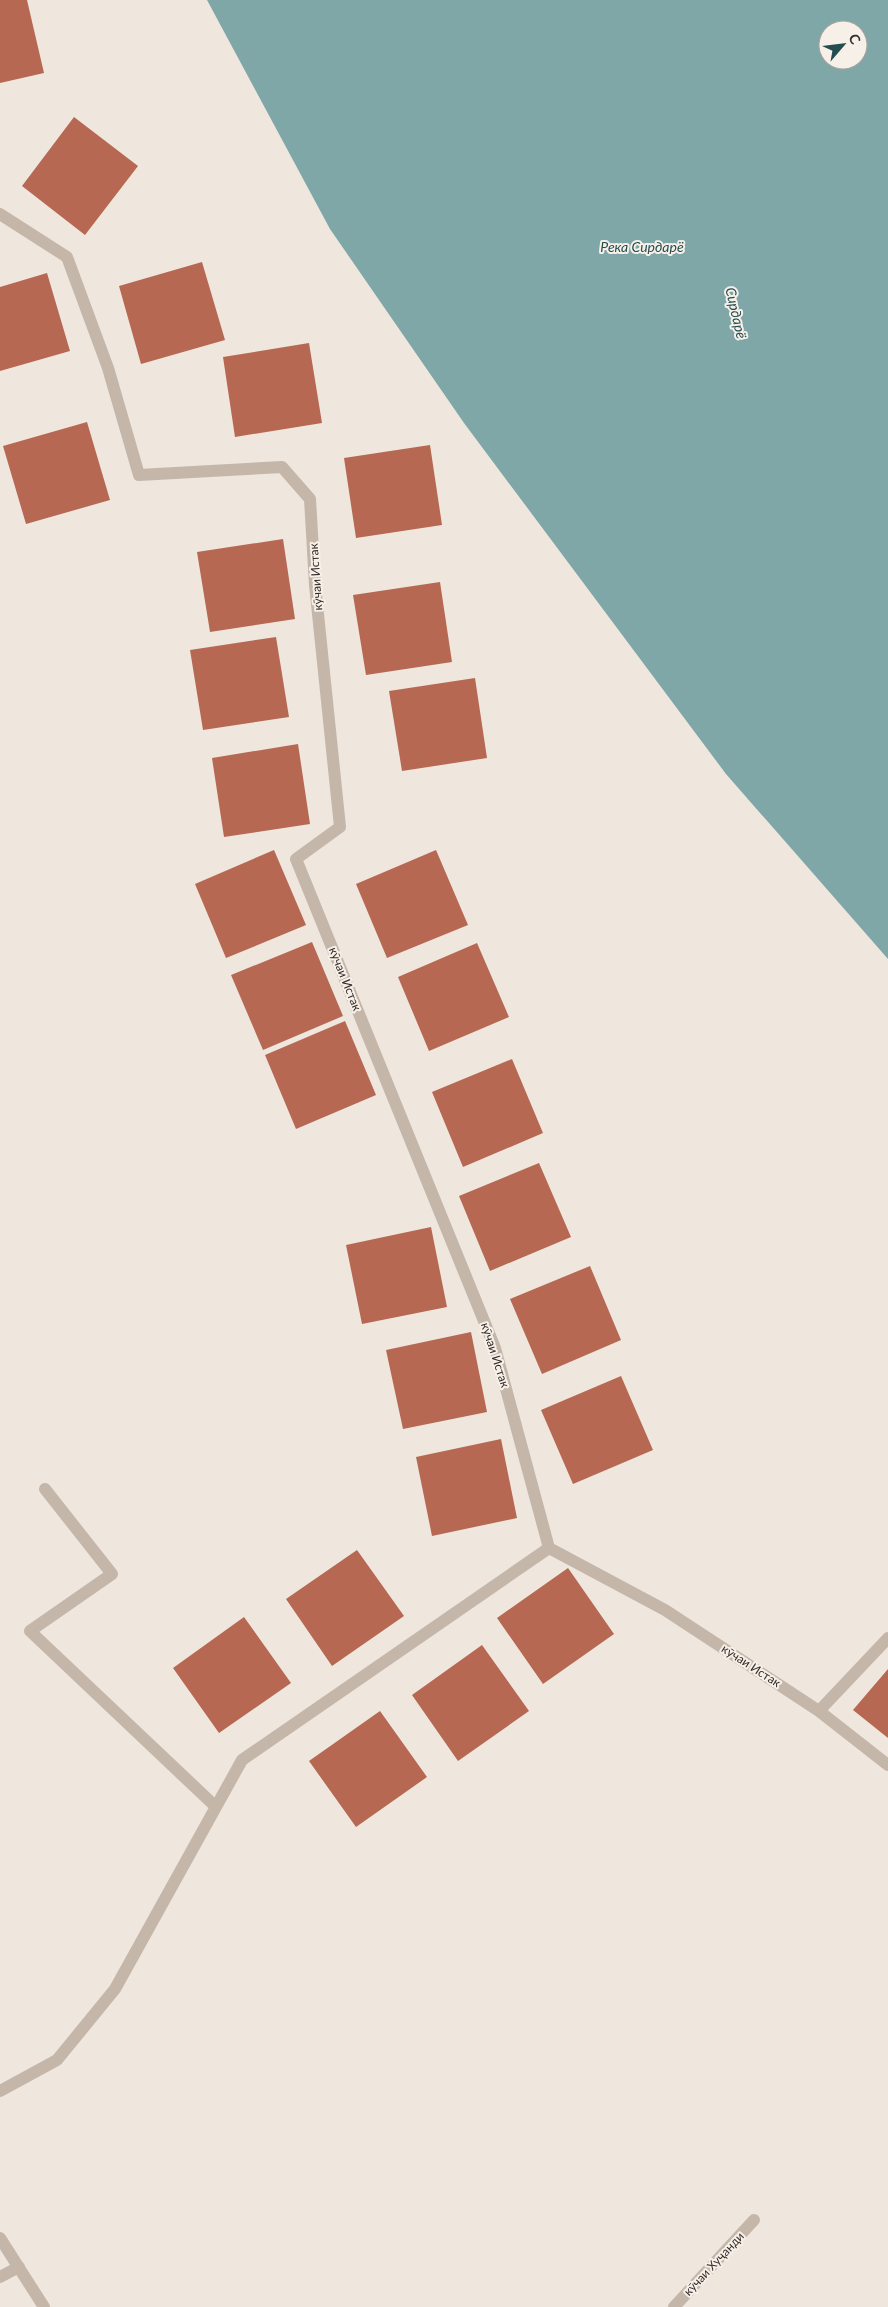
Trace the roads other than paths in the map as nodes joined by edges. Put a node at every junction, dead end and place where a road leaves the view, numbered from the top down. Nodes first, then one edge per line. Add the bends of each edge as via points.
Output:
1 (0, 214) edge
2 (45, 1489) dead end
3 (549, 1548) junction
4 (888, 1638) edge
5 (819, 1711) junction
6 (888, 1765) edge
7 (216, 1807) junction
8 (0, 2091) edge
9 (754, 2220) dead end
10 (0, 2238) edge
11 (19, 2267) junction
12 (0, 2277) edge
13 (44, 2307) edge
14 (674, 2307) edge

1 - 3 street, кӯчаи Истак via 67,257 108,368 139,475 282,467 310,499 340,827 296,859 495,1348
2 - 7 street via 112,1574 30,1631
3 - 5 street, кӯчаи Истак via 665,1610
3 - 7 street via 242,1760
4 - 5 street
5 - 6 street, кӯчаи Истак
7 - 8 street via 115,1989 57,2060
9 - 14 street, кӯчаи Хуҷанди
10 - 11 street
11 - 12 street
11 - 13 street

